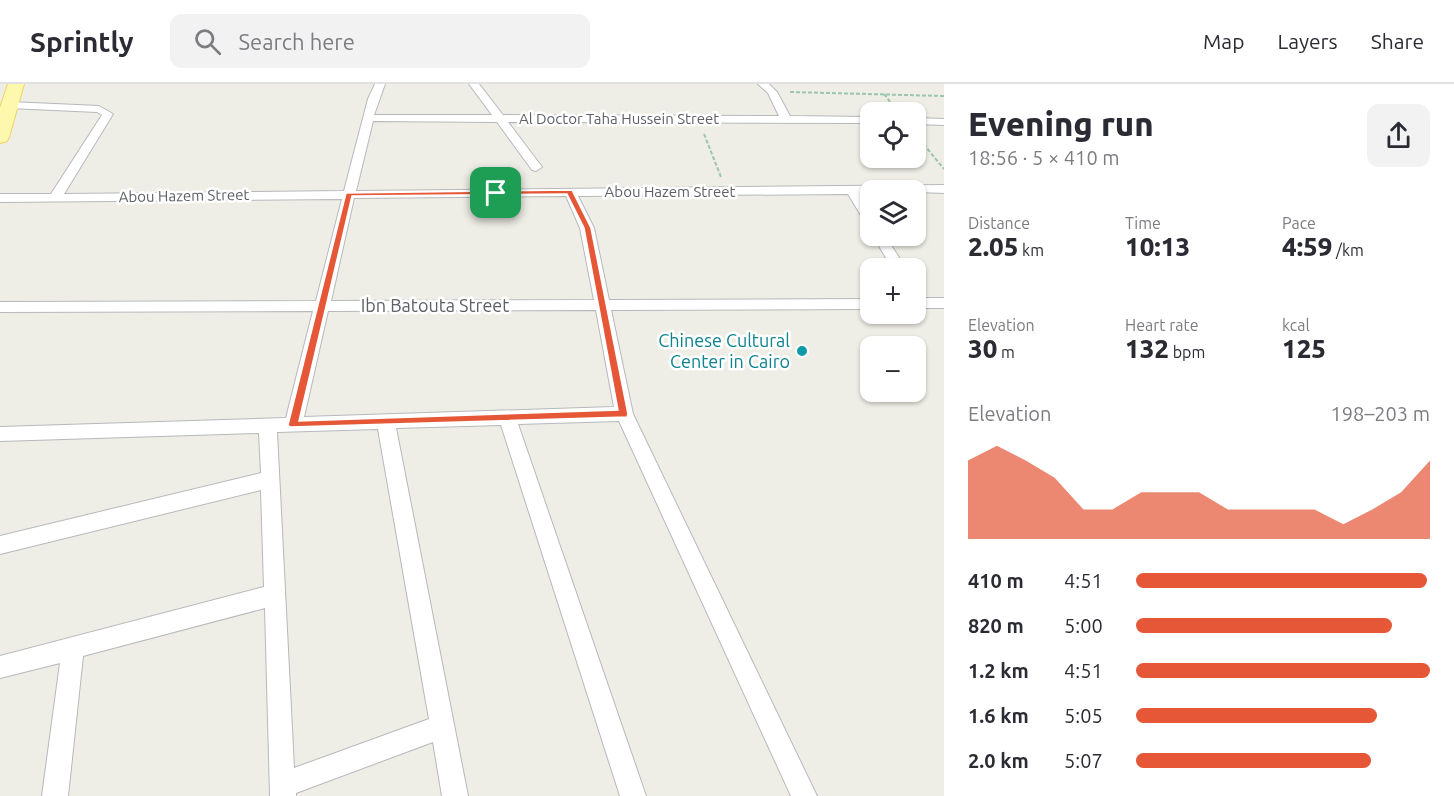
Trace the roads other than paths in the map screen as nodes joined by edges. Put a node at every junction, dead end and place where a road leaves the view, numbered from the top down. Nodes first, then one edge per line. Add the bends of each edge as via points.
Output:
1 (16, 84) edge
2 (380, 84) edge
3 (474, 84) edge
4 (767, 88) edge
5 (10, 105) junction
6 (369, 118) junction
7 (501, 118) junction
8 (786, 120) junction
9 (860, 120) edge
10 (926, 121) edge
11 (944, 122) edge
12 (0, 137) edge
13 (536, 167) dead end
14 (944, 189) edge
15 (853, 191) junction
16 (570, 192) junction
17 (349, 194) junction
18 (0, 198) edge
19 (55, 198) junction
20 (860, 203) edge
21 (926, 302) edge
22 (944, 303) edge
23 (860, 304) edge
24 (602, 305) junction
25 (323, 306) junction
26 (0, 308) edge
27 (624, 414) junction
28 (507, 418) junction
29 (386, 422) junction
30 (293, 425) junction
31 (268, 426) junction
32 (0, 434) edge
33 (271, 480) junction
34 (0, 544) edge
35 (275, 595) junction
36 (73, 648) junction
37 (0, 667) edge
38 (441, 727) junction
39 (283, 790) edge
40 (55, 796) edge
41 (454, 796) edge
42 (633, 796) edge
43 (804, 796) edge

1 - 5 main road
2 - 6 street
3 - 7 street
4 - 8 street
5 - 12 main road
5 - 19 street via 99,109 108,114
6 - 7 street, Al Doctor Taha Hussein Street
6 - 17 street
7 - 8 street, Al Doctor Taha Hussein Street
7 - 13 street
8 - 9 street, Al Doctor Taha Hussein Street
10 - 11 street
14 - 15 street, Abou Hazem Street
15 - 16 street, Abou Hazem Street
15 - 20 street
16 - 17 street, Abou Hazem Street
16 - 24 street via 587,228
17 - 19 street, Abou Hazem Street
17 - 25 street
18 - 19 street, Abou Hazem Street
21 - 22 street
23 - 24 street, Ibn Batouta Street
24 - 25 street, Ibn Batouta Street
24 - 27 street
25 - 26 street, Ibn Batouta Street
25 - 30 street
27 - 28 street
27 - 43 street
28 - 29 street
28 - 42 street
29 - 30 street
29 - 38 street
30 - 31 street
31 - 32 street
31 - 33 street
33 - 34 street
33 - 35 street
35 - 36 street
35 - 39 street
36 - 37 street
36 - 40 street
38 - 39 street
38 - 41 street

